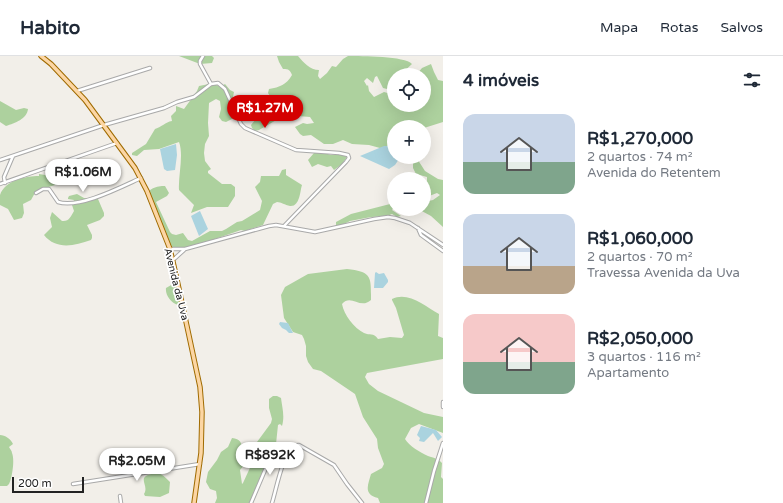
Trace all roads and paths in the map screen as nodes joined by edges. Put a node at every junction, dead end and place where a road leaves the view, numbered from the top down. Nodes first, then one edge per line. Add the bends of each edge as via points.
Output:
1 (42, 56) edge
2 (203, 56) edge
3 (150, 68) dead end
4 (211, 84) junction
5 (77, 91) junction
6 (104, 124) junction
7 (118, 143) junction
8 (13, 156) junction
9 (0, 160) edge
10 (141, 178) junction
11 (5, 183) junction
12 (0, 184) edge
13 (36, 193) dead end
14 (284, 226) junction
15 (418, 228) junction
16 (443, 245) edge
17 (170, 249) junction
18 (185, 249) junction
19 (443, 251) edge
20 (173, 260) junction
21 (443, 402) edge
22 (443, 407) edge
23 (443, 443) edge
24 (290, 450) junction
25 (200, 464) junction
26 (73, 484) dead end
27 (120, 496) dead end
28 (121, 503) edge
29 (194, 503) edge
30 (251, 503) edge
31 (272, 503) edge
32 (362, 503) edge
33 (426, 503) edge

1 - 5 main road, Avenida da Uva
2 - 4 street via 200,64
3 - 5 street
4 - 6 street via 194,97
4 - 14 street via 218,84 225,89 240,124 245,128 296,150 348,155 346,162
5 - 6 main road, Avenida da Uva
6 - 7 main road, Avenida da Uva
6 - 8 street
7 - 10 main road, Avenida da Uva
7 - 11 street
8 - 9 street
8 - 11 street via 4,174
10 - 13 street via 99,197 70,203 58,202 49,189
10 - 17 main road, Avenida da Uva
11 - 12 street
14 - 15 street via 315,232 388,217 402,220
14 - 18 street via 263,227
15 - 16 street
15 - 19 street via 421,235
17 - 18 street
17 - 20 main road, Avenida da Uva
18 - 20 street
20 - 25 main road, Avenida da Uva via 200,387
21 - 22 street
23 - 33 street
24 - 30 street via 282,445 274,449
24 - 31 street
24 - 32 street via 299,445 334,465
25 - 26 street
25 - 29 main road, Avenida da Uva
27 - 28 street

